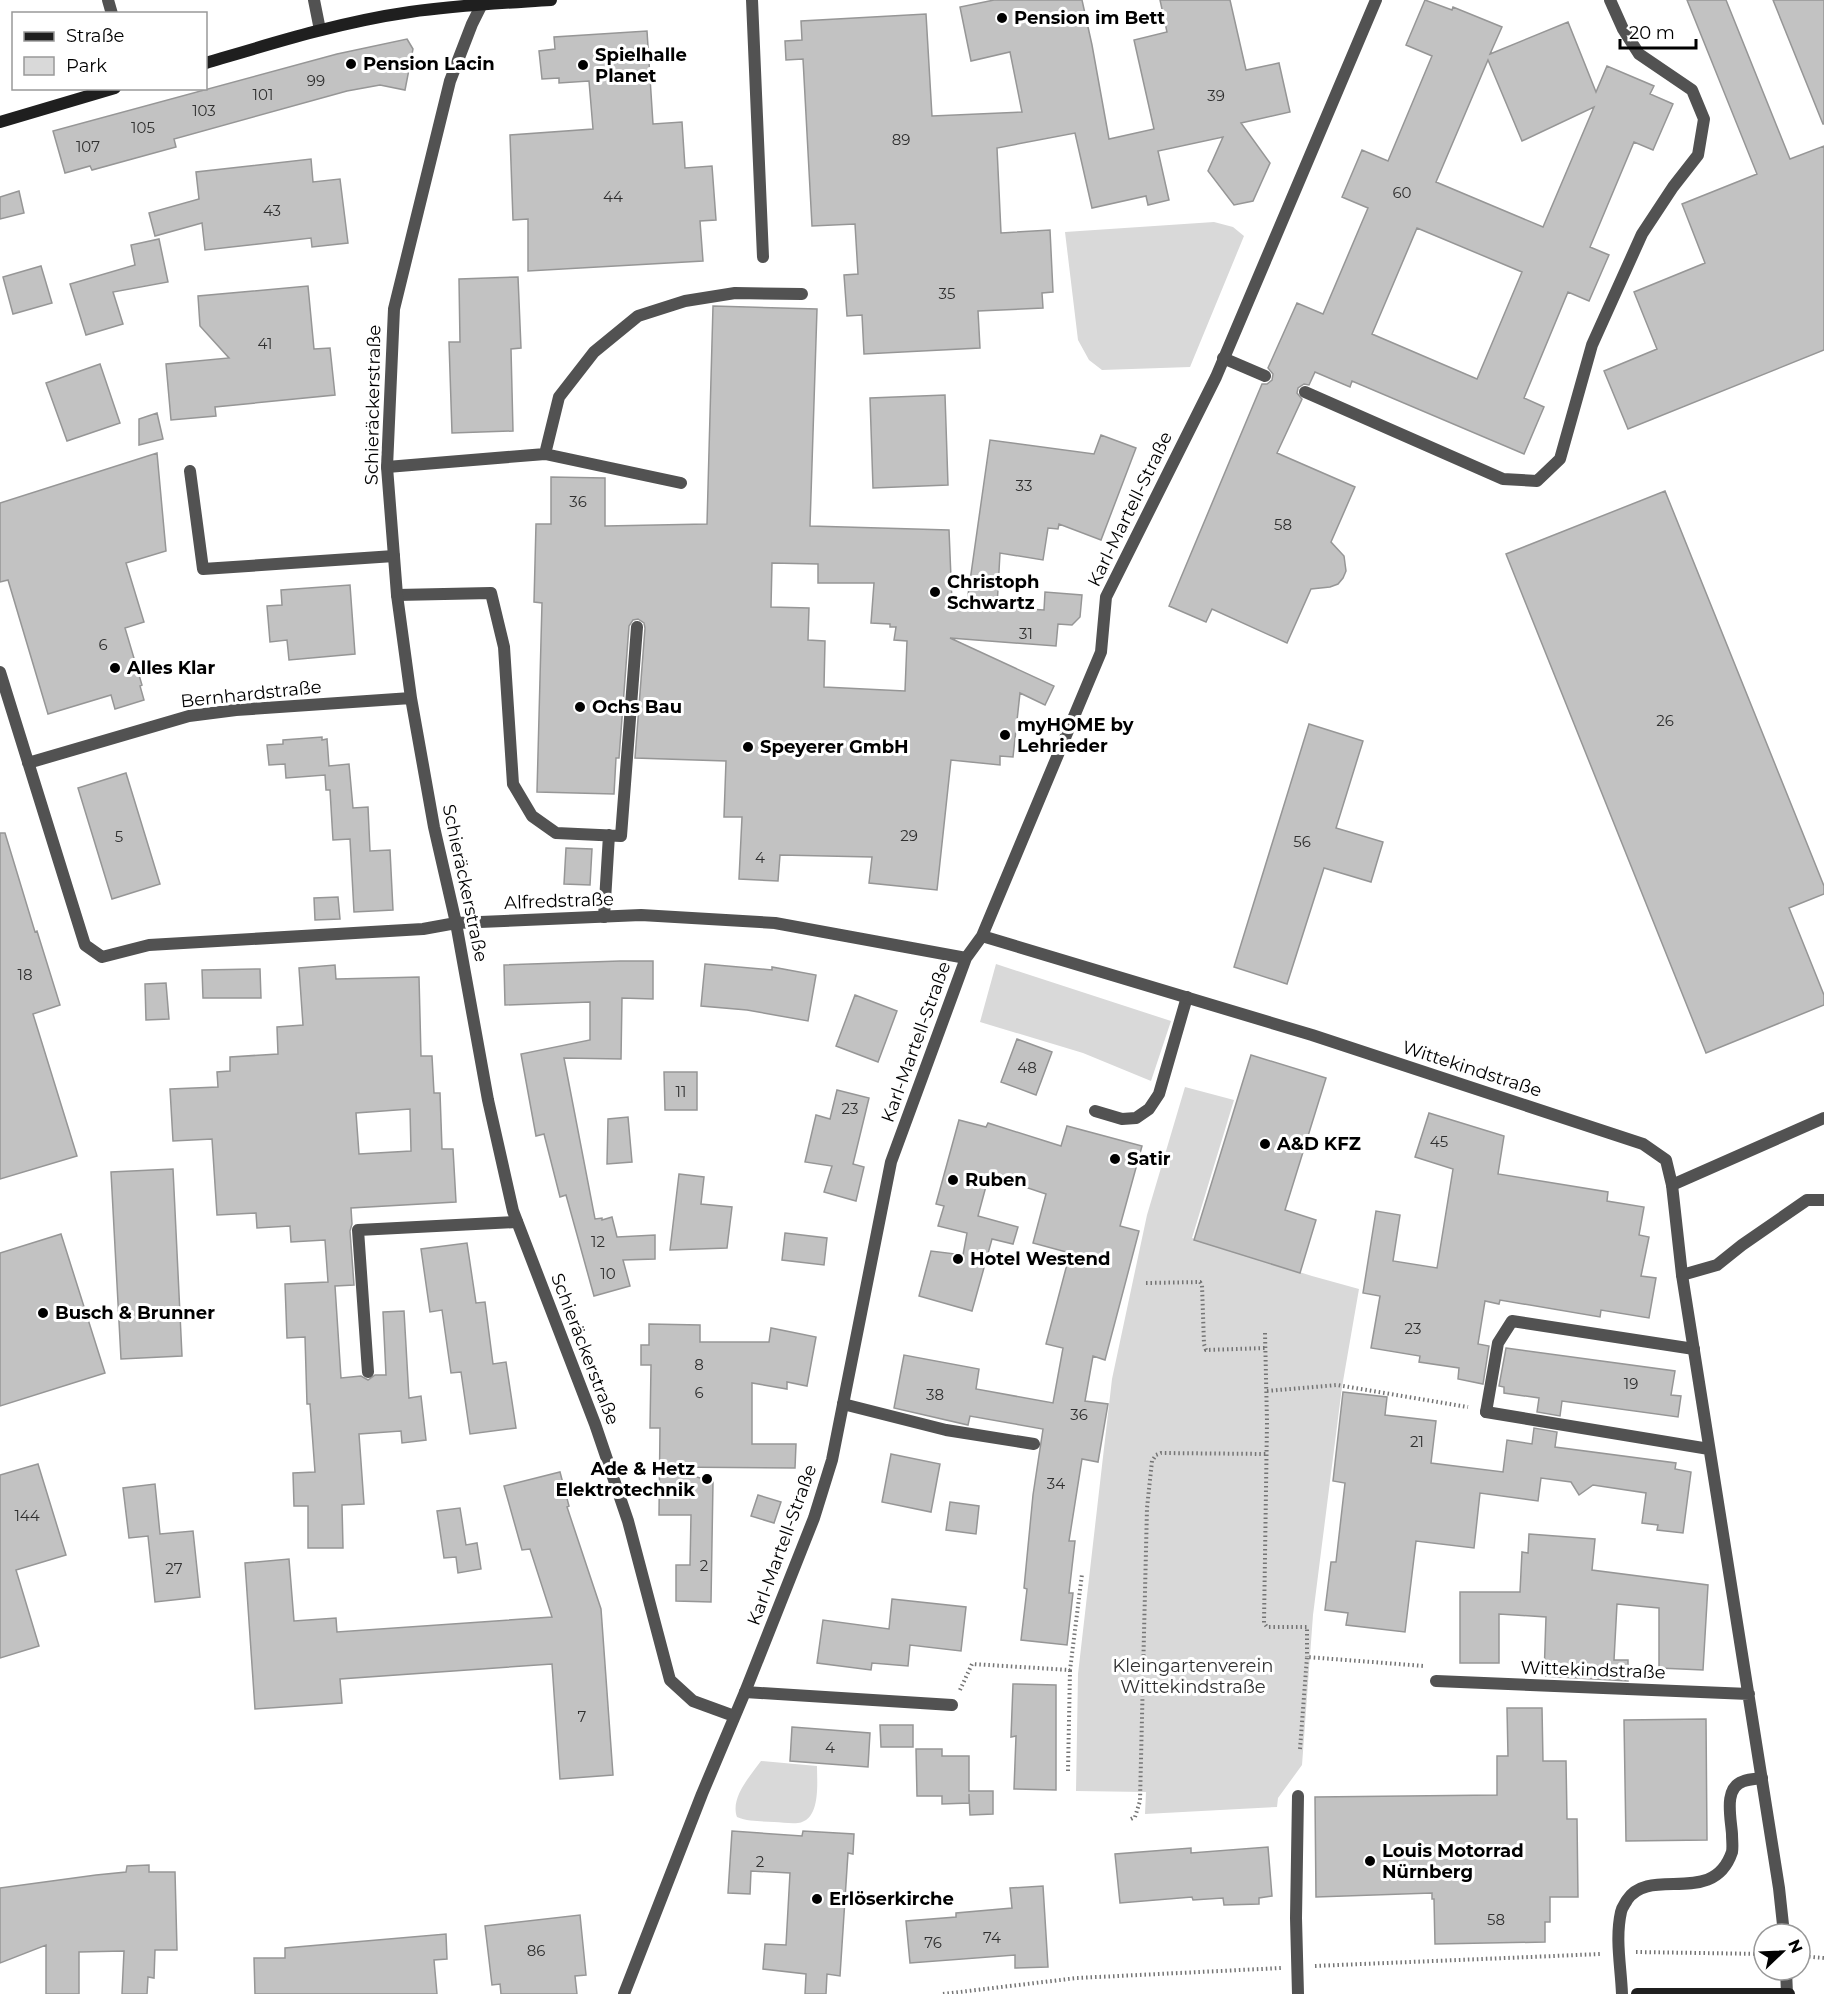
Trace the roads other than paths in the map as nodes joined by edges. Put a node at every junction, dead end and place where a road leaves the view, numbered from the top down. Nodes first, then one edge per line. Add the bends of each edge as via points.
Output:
1 (314, 0) edge
2 (551, 0) edge
3 (752, 0) edge
4 (1376, 0) edge
5 (1610, 0) edge
6 (483, 2) edge
7 (320, 30) junction
8 (207, 63) edge
9 (108, 90) edge
10 (0, 122) edge
11 (763, 256) dead end
12 (802, 294) dead end
13 (1223, 358) junction
14 (1265, 376) dead end
15 (1305, 392) dead end
16 (545, 454) junction
17 (387, 467) junction
18 (190, 471) dead end
19 (681, 483) dead end
20 (394, 556) junction
21 (397, 595) junction
22 (637, 627) dead end
23 (0, 672) edge
24 (411, 698) junction
25 (28, 763) junction
26 (609, 835) junction
27 (604, 917) junction
28 (456, 923) junction
29 (982, 936) junction
30 (966, 958) junction
31 (1187, 997) junction
32 (1095, 1111) dead end
33 (1824, 1118) edge
34 (1672, 1185) junction
35 (1824, 1200) edge
36 (518, 1222) junction
37 (1682, 1275) junction
38 (1694, 1349) junction
39 (368, 1372) dead end
40 (843, 1404) junction
41 (1034, 1444) dead end
42 (1710, 1449) junction
43 (1436, 1681) dead end
44 (745, 1692) junction
45 (1749, 1695) junction
46 (952, 1706) road end
47 (734, 1716) junction
48 (1762, 1778) junction
49 (1298, 1796) dead end
50 (1783, 1922) edge
51 (624, 1994) edge
52 (1298, 1994) edge
53 (1622, 1994) edge
54 (1637, 1994) edge
55 (1788, 1994) edge

1 - 7 street
2 - 6 main road
3 - 11 street
4 - 13 street, Karl-Martell-Straße
5 - 15 street via 1639,54 1692,90 1704,119 1698,155 1642,234 1593,345 1560,459 1537,481 1503,480
6 - 7 main road
6 - 17 street, Schieräckerstraße via 450,81 394,309
7 - 8 main road
9 - 10 main road
12 - 16 street via 725,294 685,300 638,316 594,352 559,397
13 - 14 street
13 - 29 street, Karl-Martell-Straße via 1106,597 1101,652
16 - 17 street
16 - 19 street
17 - 20 street, Schieräckerstraße
18 - 20 street via 203,569
20 - 21 street, Schieräckerstraße
21 - 24 street, Schieräckerstraße
21 - 26 street via 491,593 504,647 513,784 532,816 556,833
22 - 26 street via 621,836
23 - 25 street
24 - 25 street, Bernhardstraße via 189,716
24 - 28 street, Schieräckerstraße
25 - 28 street, Alfredstraße via 85,945 102,957 149,945 423,929
26 - 27 street
27 - 28 street, Alfredstraße
27 - 30 street, Alfredstraße via 640,915 775,923
28 - 36 street, Schieräckerstraße via 488,1100
29 - 30 street, Karl-Martell-Straße
29 - 31 street, Wittekindstraße
30 - 40 street, Karl-Martell-Straße via 891,1162
31 - 32 street via 1160,1094 1149,1109 1136,1118 1122,1119
31 - 34 street, Wittekindstraße via 1643,1144 1666,1160
33 - 34 street
34 - 37 street, Wittekindstraße
35 - 37 street via 1807,1200 1717,1265
36 - 39 street via 358,1230
36 - 47 street, Schieräckerstraße via 596,1424 628,1521 670,1680 693,1701
37 - 38 street, Wittekindstraße
38 - 42 street, Wittekindstraße
38 - 42 street via 1512,1321 1498,1343 1486,1412
40 - 41 street via 946,1430
40 - 44 street, Karl-Martell-Straße via 832,1460 814,1518
42 - 45 street, Wittekindstraße
43 - 45 street, Wittekindstraße
44 - 46 street
44 - 47 street, Karl-Martell-Straße
45 - 48 street, Wittekindstraße
47 - 51 street, Karl-Martell-Straße
48 - 50 street, Wittekindstraße
48 - 53 street via 1744,1780 1732,1791 1733,1850 1725,1866 1695,1884 1648,1885 1631,1894 1621,1910
49 - 52 street
54 - 55 main road

